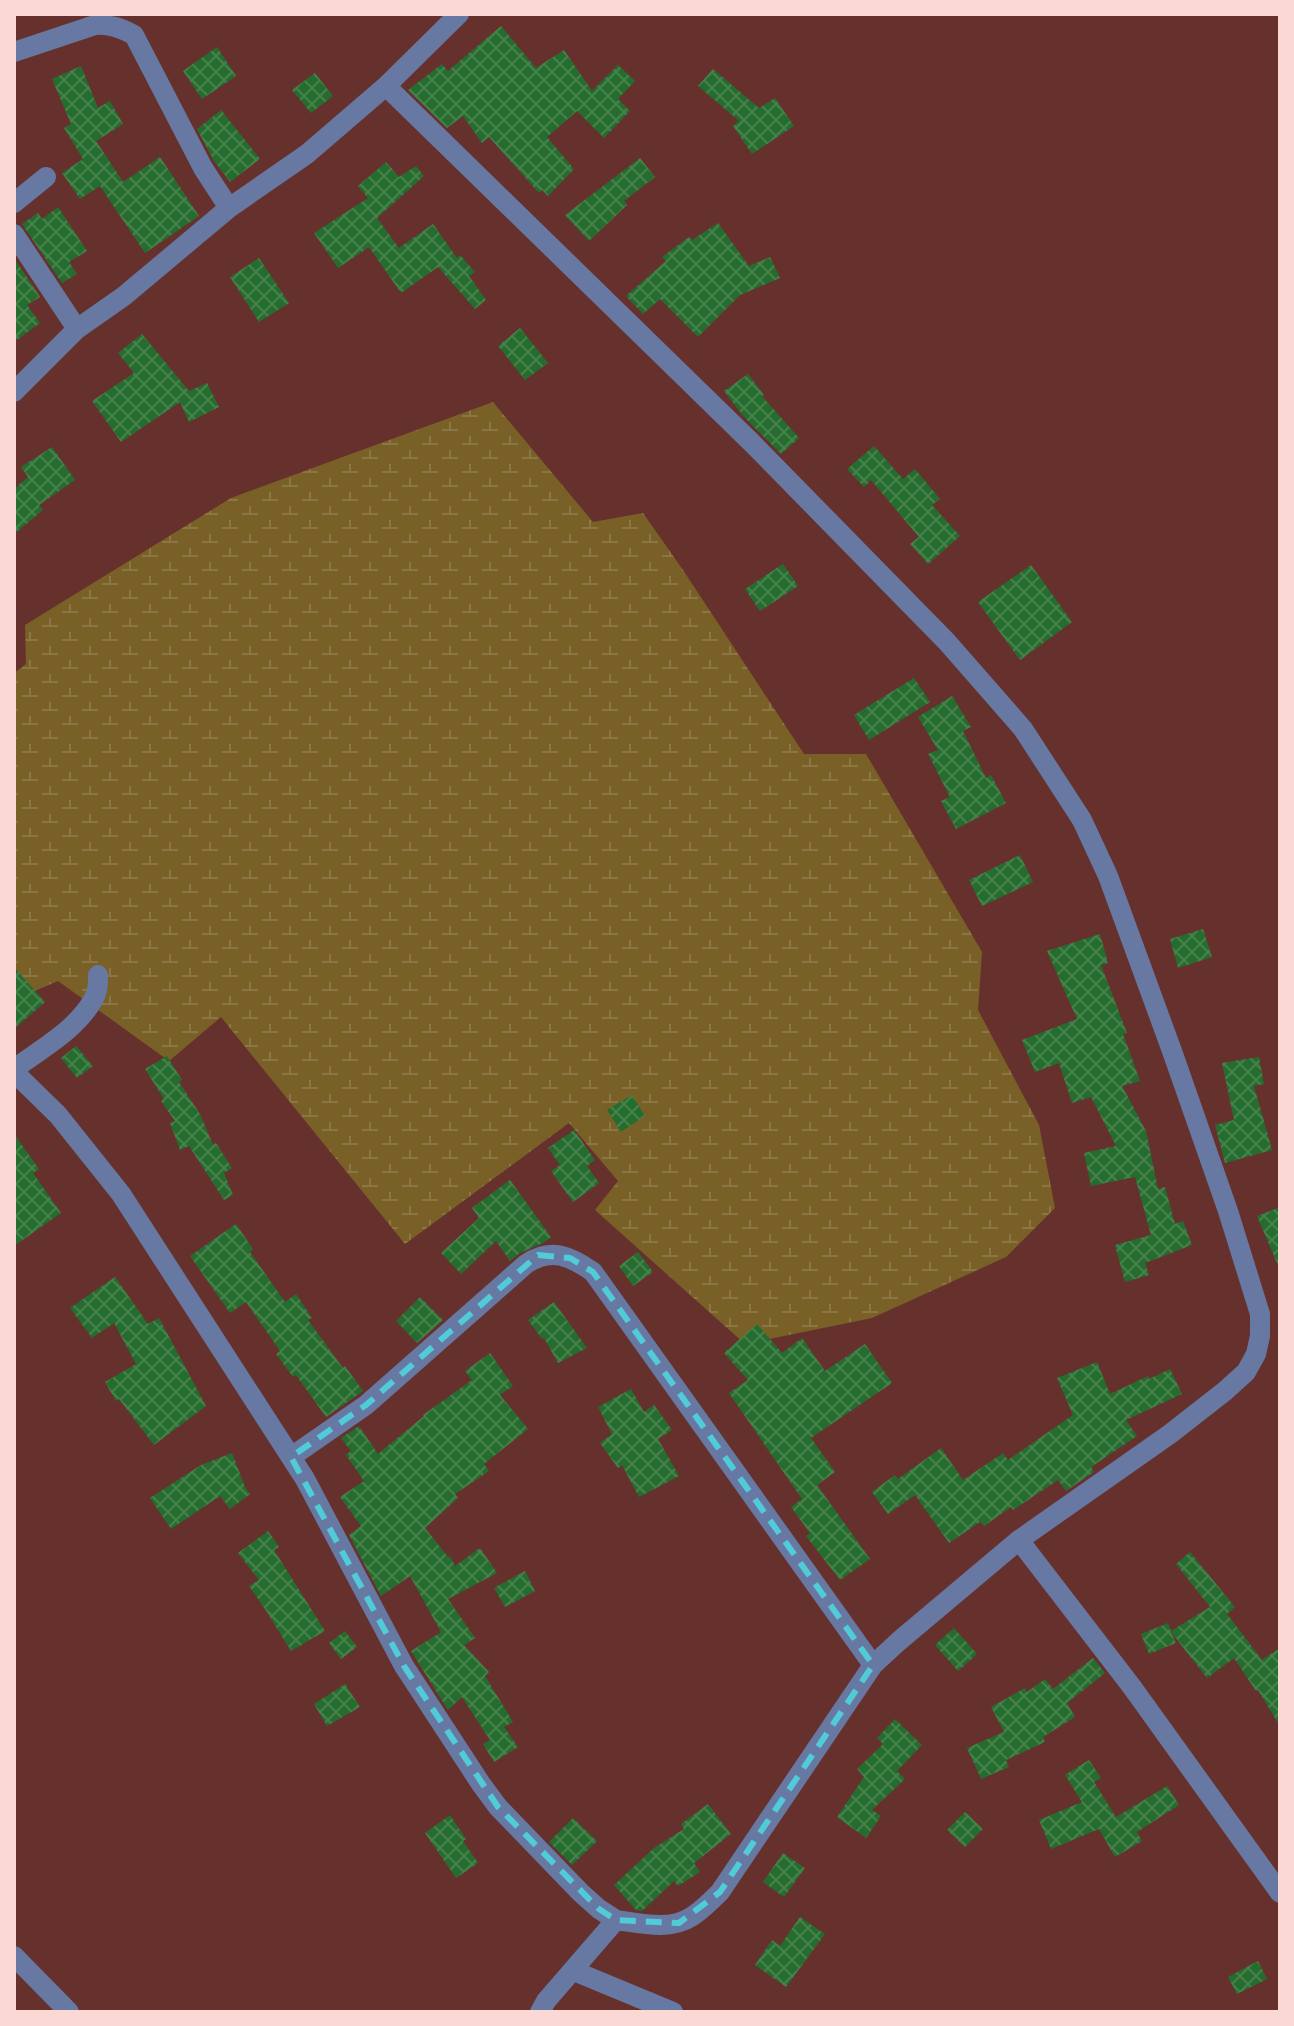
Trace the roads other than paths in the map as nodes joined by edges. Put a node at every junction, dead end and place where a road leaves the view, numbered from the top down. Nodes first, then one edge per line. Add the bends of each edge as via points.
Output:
1 (459, 14) edge
2 (14, 52) edge
3 (386, 86) junction
4 (46, 177) dead end
5 (14, 203) edge
6 (229, 208) junction
7 (14, 234) edge
8 (77, 329) junction
9 (14, 392) edge
10 (98, 975) dead end
11 (14, 1071) edge
12 (291, 1457) junction
13 (1019, 1540) junction
14 (873, 1665) junction
15 (1280, 1893) edge
16 (616, 1920) junction
17 (14, 1956) edge
18 (574, 1971) junction
19 (69, 2012) edge
20 (540, 2012) edge
21 (673, 2012) edge

1 - 3 street
2 - 6 street via 95,25 134,35
3 - 6 street via 307,154
3 - 13 street via 752,443 947,642 1023,729 1082,820 1108,876 1228,1211 1260,1314 1260,1336 1246,1372 1225,1391
4 - 5 street
6 - 8 street
7 - 8 street
8 - 9 street
10 - 11 street via 93,1000 74,1024
11 - 12 street via 58,1115 121,1194
12 - 14 street via 366,1405 538,1255 570,1258 593,1272
12 - 16 street via 404,1666 481,1784 581,1893
13 - 14 street
13 - 15 street
14 - 16 street via 720,1892 679,1923
16 - 18 street
17 - 19 street
18 - 20 street
18 - 21 street

